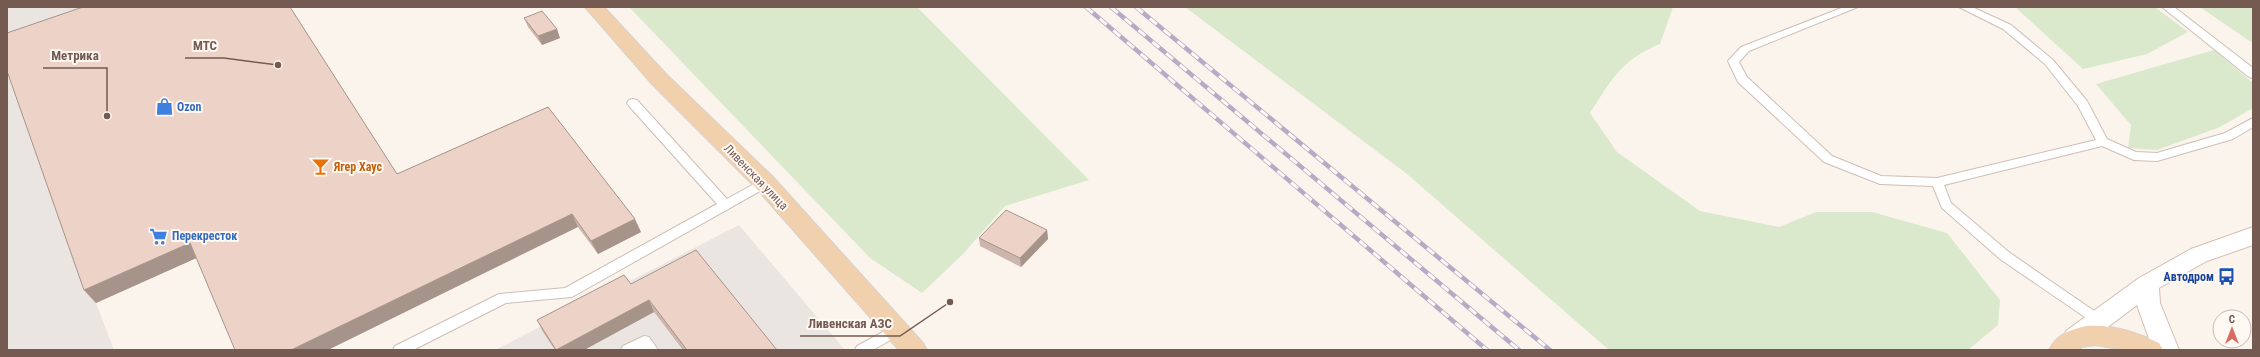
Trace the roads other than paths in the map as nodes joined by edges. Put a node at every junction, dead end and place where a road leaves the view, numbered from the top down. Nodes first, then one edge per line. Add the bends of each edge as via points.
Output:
1 (594, 7) edge
2 (1853, 7) edge
3 (1964, 7) edge
4 (2167, 7) edge
5 (2253, 74) edge
6 (633, 103) dead end
7 (2253, 122) edge
8 (2103, 142) junction
9 (1937, 182) junction
10 (765, 183) junction
11 (725, 205) junction
12 (2253, 236) edge
13 (2146, 284) junction
14 (2098, 321) junction
15 (896, 330) junction
16 (2069, 344) edge
17 (400, 350) edge
18 (628, 350) edge
19 (651, 350) edge
20 (862, 350) edge
21 (914, 350) edge
22 (2150, 350) edge
23 (2166, 350) edge

1 - 10 main road, Ливенская улица via 660,79
2 - 9 lane via 1746,49 1733,61 1742,79 1828,159 1880,180
3 - 8 lane via 2007,28 2049,62 2083,104
4 - 5 lane
6 - 11 lane
7 - 8 lane via 2229,136 2157,157 2134,156
8 - 9 lane
9 - 14 lane via 1946,205 1999,251
10 - 11 lane
10 - 15 main road, Ливенская улица
11 - 17 lane via 567,293 504,298
12 - 13 main road via 2199,255
13 - 14 main road
13 - 23 main road via 2148,303
14 - 16 main road
15 - 20 lane
15 - 21 main road, Ливенская улица
16 - 22 main road via 2096,336 2114,337
18 - 19 lane via 644,341

